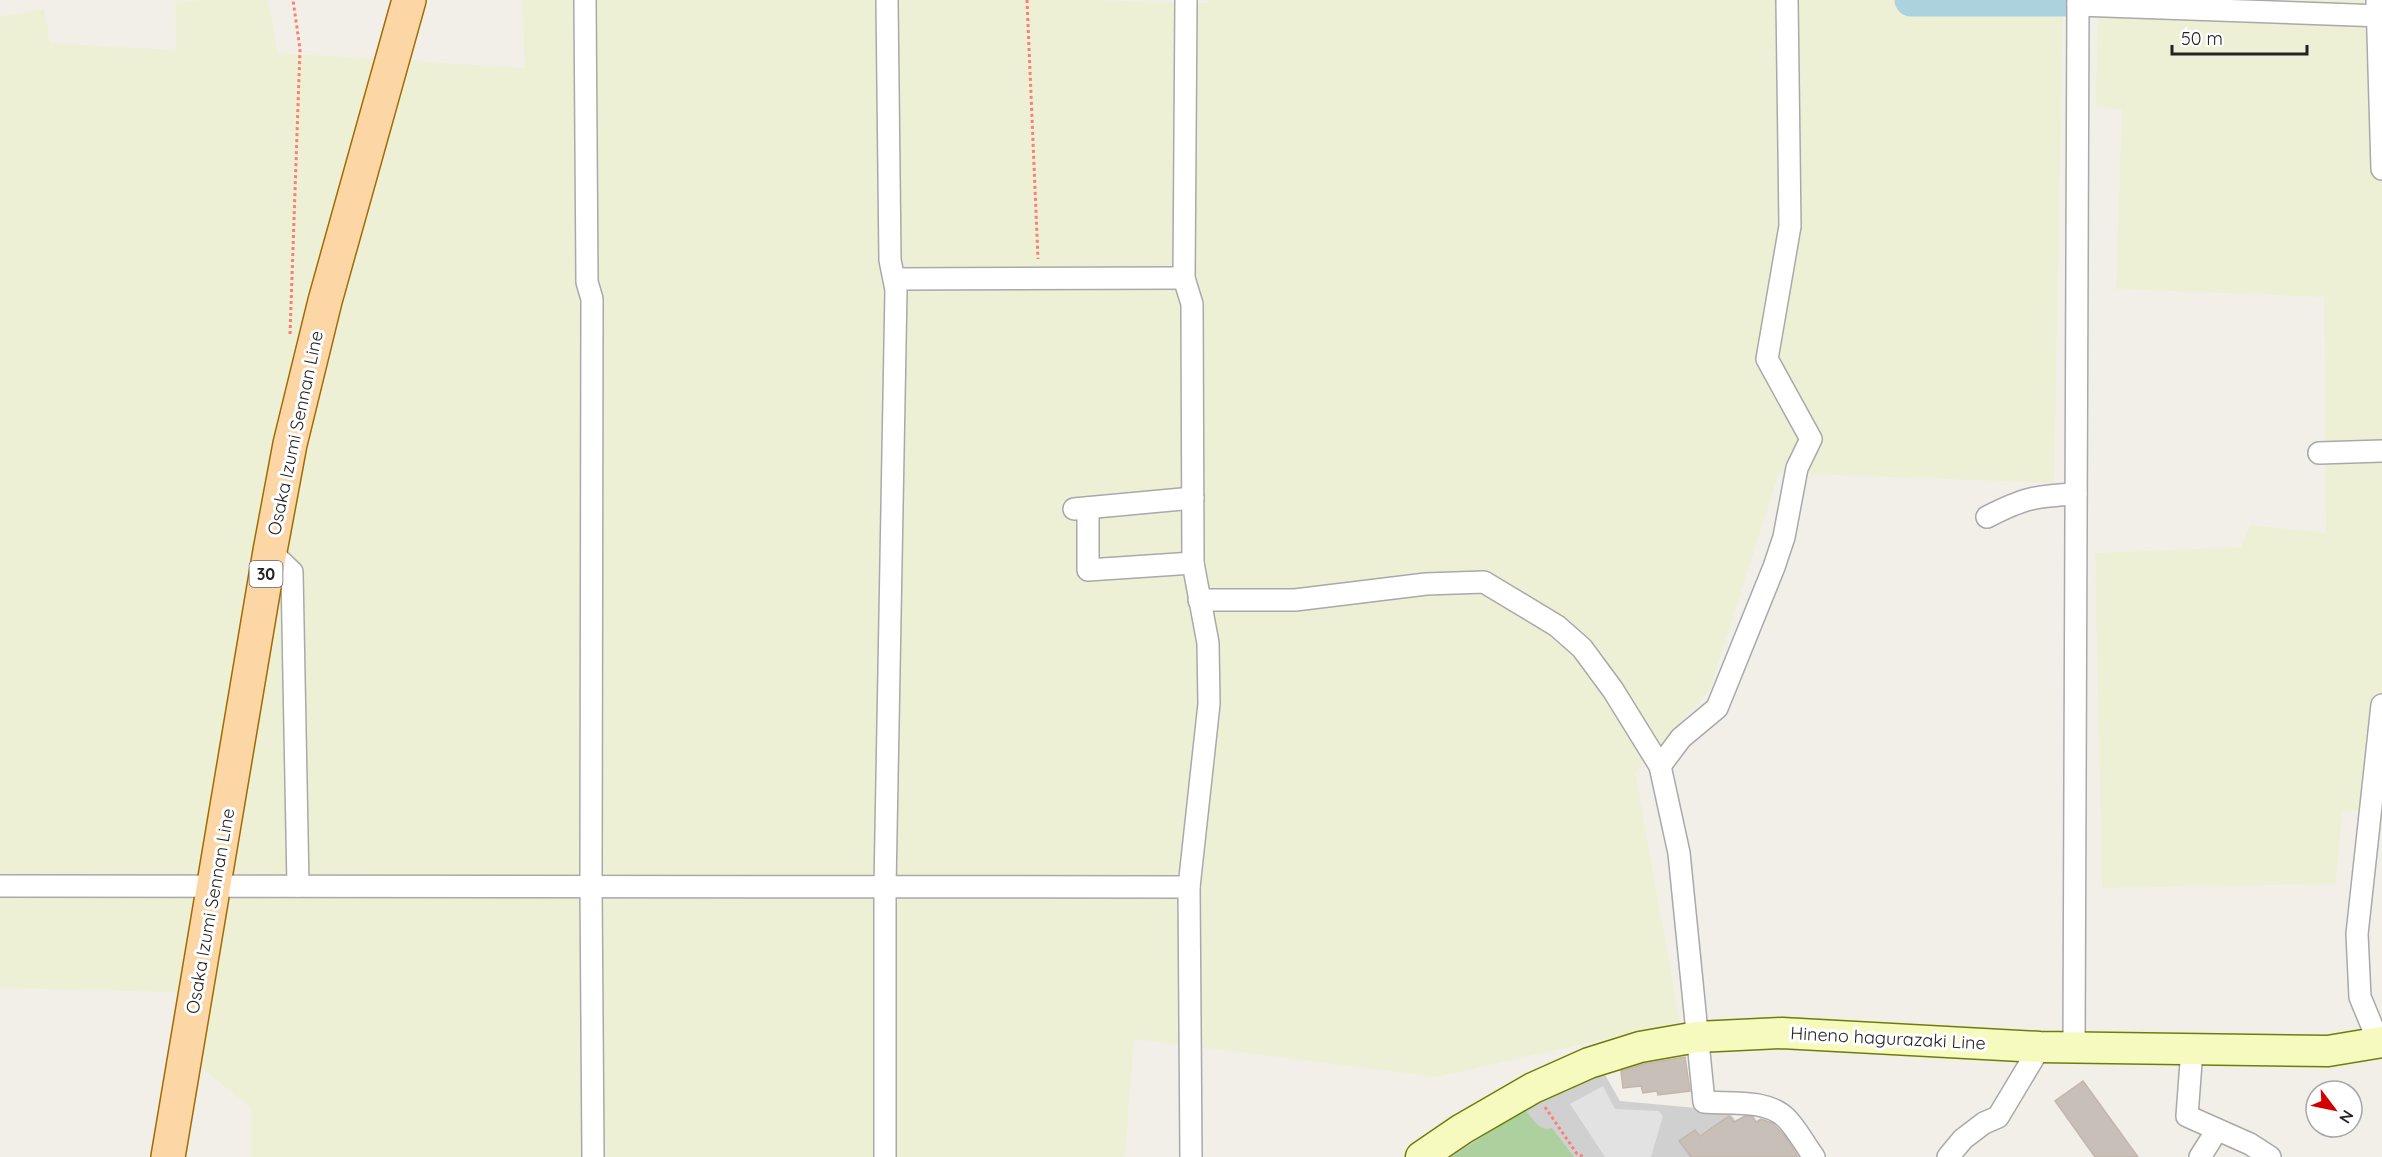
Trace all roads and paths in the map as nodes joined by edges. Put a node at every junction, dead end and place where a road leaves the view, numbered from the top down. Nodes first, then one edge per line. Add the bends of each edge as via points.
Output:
1 (293, 0) edge
2 (409, 0) edge
3 (585, 0) edge
4 (887, 0) edge
5 (1027, 0) edge
6 (1186, 0) edge
7 (1787, 0) edge
8 (2078, 3) edge
9 (2379, 10) edge
10 (2382, 169) edge
11 (1184, 278) junction
12 (894, 279) junction
13 (1039, 279) junction
14 (308, 365) junction
15 (2382, 451) edge
16 (2319, 453) dead end
17 (2076, 494) junction
18 (1193, 498) junction
19 (1987, 517) dead end
20 (270, 551) junction
21 (1193, 564) junction
22 (1199, 600) junction
23 (2382, 705) edge
24 (1660, 766) junction
25 (0, 886) edge
26 (214, 886) junction
27 (298, 886) junction
28 (591, 886) junction
29 (885, 886) junction
30 (1189, 887) junction
31 (1697, 1037) junction
32 (2381, 1042) edge
33 (2040, 1047) junction
34 (2074, 1047) junction
35 (2192, 1049) junction
36 (1533, 1088) junction
37 (2217, 1130) junction
38 (1580, 1156) edge
39 (168, 1157) edge
40 (593, 1157) edge
41 (885, 1157) edge
42 (1191, 1157) edge
43 (1421, 1157) edge
44 (1814, 1157) edge
45 (1948, 1157) edge
46 (2200, 1157) edge
47 (2270, 1157) edge

1 - 14 path via 300,49 290,339
2 - 14 main road, Osaka Izumi Sennan Line / 30
3 - 28 street via 587,282 592,299
4 - 12 street
5 - 13 path
6 - 11 street
7 - 24 street via 1790,226 1767,359 1811,439 1797,468 1774,567 1717,708 1681,738
8 - 9 street
8 - 17 street
9 - 10 street
11 - 13 street
11 - 18 street via 1192,304
12 - 13 street
12 - 29 street
14 - 20 main road, Osaka Izumi Sennan Line / 30
15 - 16 street
17 - 19 street via 2039,495 2017,501
17 - 34 street
18 - 21 street
18 - 21 street via 1080,509 1088,570
20 - 26 main road, Osaka Izumi Sennan Line / 30
20 - 27 street via 292,572
21 - 22 street
22 - 24 street via 1295,600 1425,584 1484,582 1557,626 1582,648
22 - 30 street via 1208,643 1209,704
23 - 32 street via 2358,934 2360,997
24 - 31 street via 1679,853
25 - 26 street
26 - 27 street
26 - 39 main road, Osaka Izumi Sennan Line / 30
27 - 28 street
28 - 29 street
28 - 40 street
29 - 30 street
29 - 41 street
30 - 42 street
31 - 33 main road, Hineno hagurazaki Line via 1782,1033
31 - 36 main road, Hineno hagurazaki Line via 1640,1047 1589,1063
31 - 44 street via 1704,1102 1776,1110
32 - 35 main road, Hineno hagurazaki Line via 2328,1051
33 - 34 main road, Hineno hagurazaki Line
33 - 45 street via 1998,1117 1969,1135
34 - 35 main road, Hineno hagurazaki Line
35 - 37 street via 2187,1116
36 - 38 path
36 - 43 main road, Hineno hagurazaki Line
37 - 46 street
37 - 47 street

